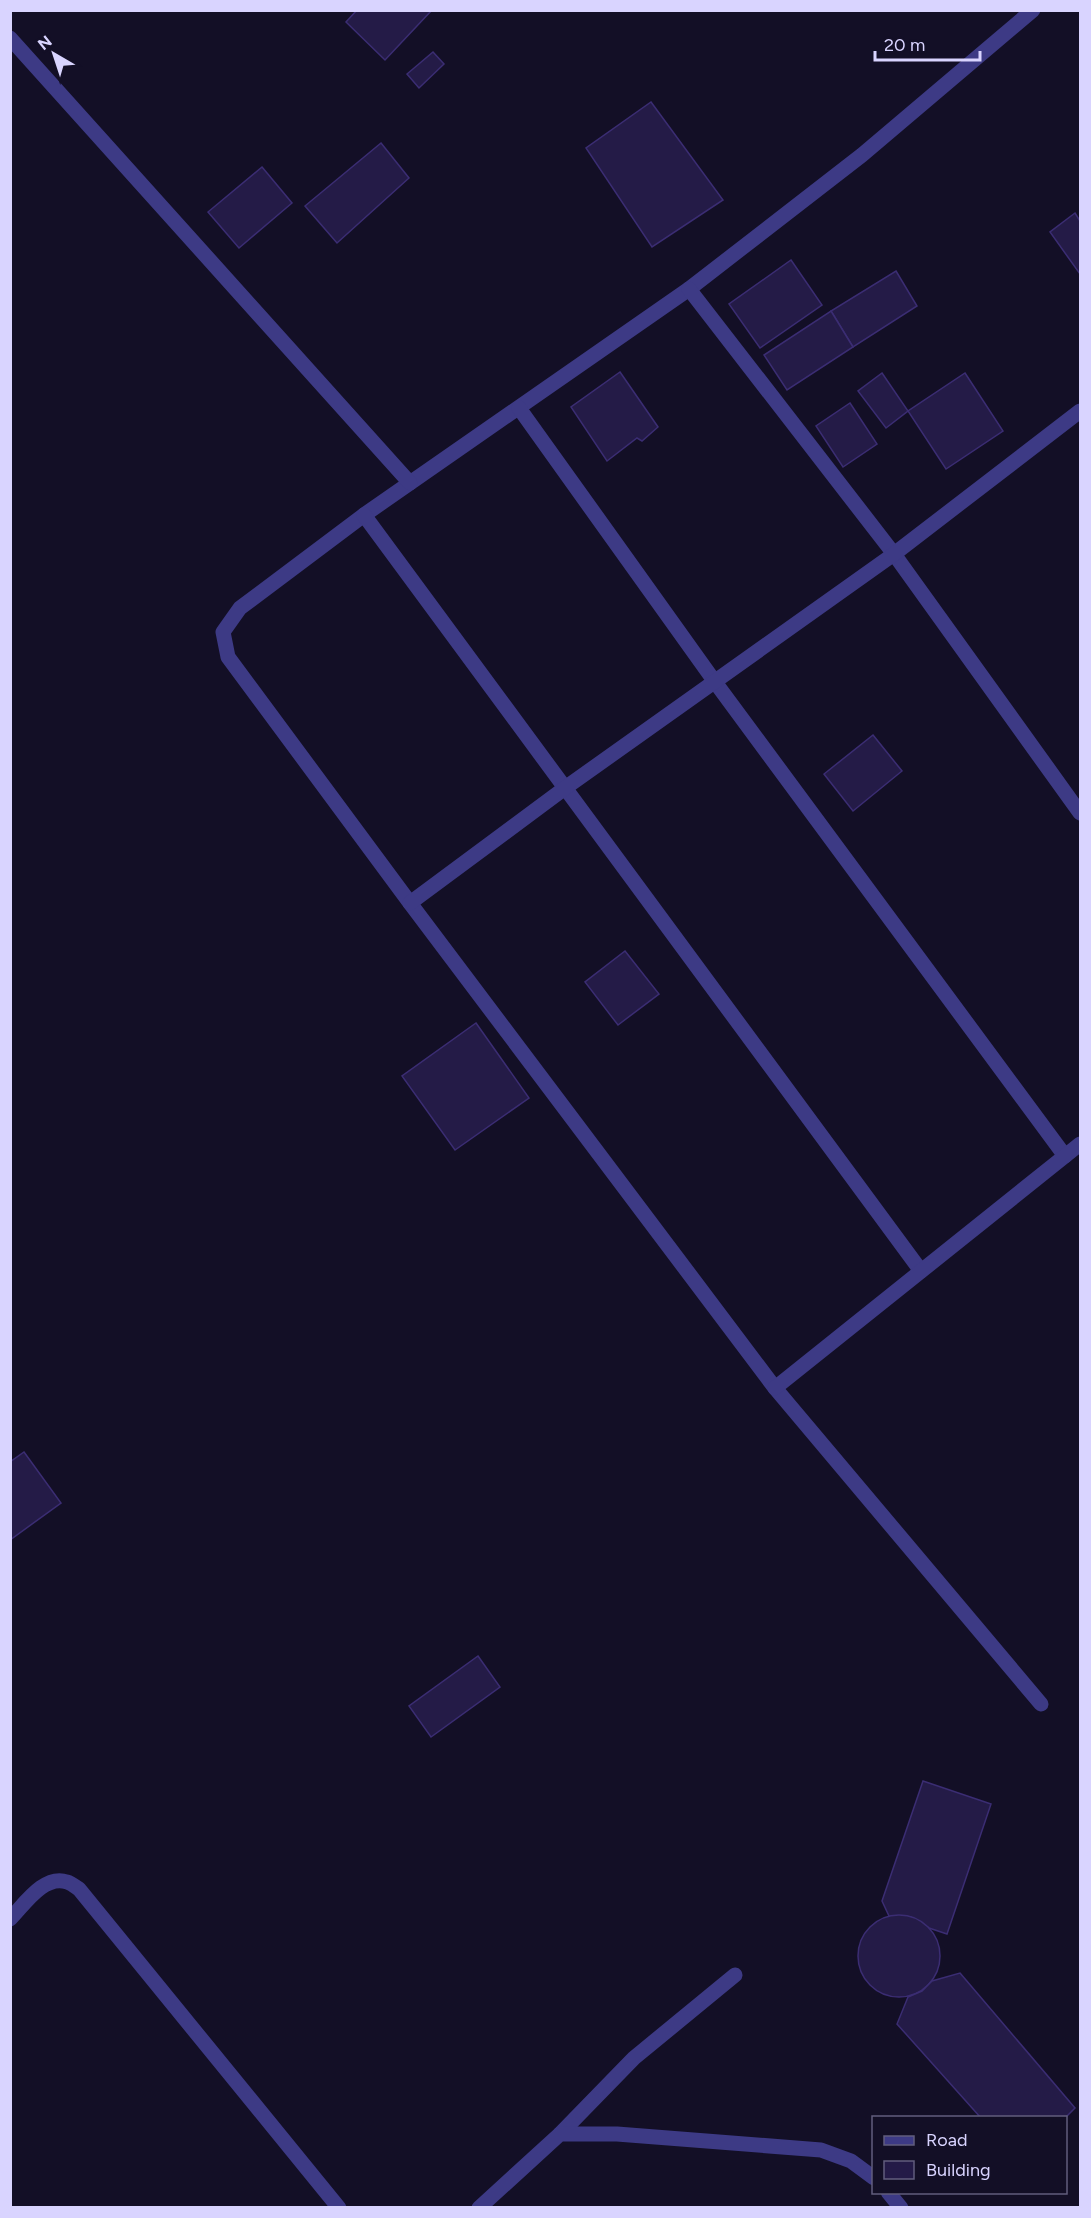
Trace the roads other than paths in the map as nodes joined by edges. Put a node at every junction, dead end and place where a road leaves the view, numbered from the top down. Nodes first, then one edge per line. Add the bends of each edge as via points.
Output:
1 (1033, 10) edge
2 (10, 38) edge
3 (689, 289) junction
4 (519, 408) junction
5 (1080, 411) edge
6 (410, 483) junction
7 (364, 515) junction
8 (894, 554) junction
9 (715, 682) junction
10 (565, 788) junction
11 (1080, 813) edge
12 (410, 903) junction
13 (1080, 1144) edge
14 (1065, 1156) junction
15 (921, 1271) junction
16 (775, 1388) junction
17 (1041, 1704) dead end
18 (10, 1919) edge
19 (735, 1975) dead end
20 (560, 2133) junction
21 (872, 2177) edge
22 (889, 2194) edge
23 (339, 2208) edge
24 (479, 2208) edge
25 (901, 2208) edge

1 - 3 street via 862,155
2 - 6 street
3 - 4 street
3 - 8 street
4 - 6 street
4 - 9 street
5 - 8 street
6 - 7 street
7 - 10 street
7 - 12 street via 240,608 222,632 228,657
8 - 9 street
8 - 11 street
9 - 10 street
9 - 14 street
10 - 12 street
10 - 15 street
12 - 16 street
13 - 14 street
14 - 15 street
15 - 16 street
16 - 17 street
18 - 23 street via 42,1886 55,1880 80,1889
19 - 20 street via 634,2058
20 - 21 street via 821,2150 851,2161
20 - 24 street
22 - 25 street

